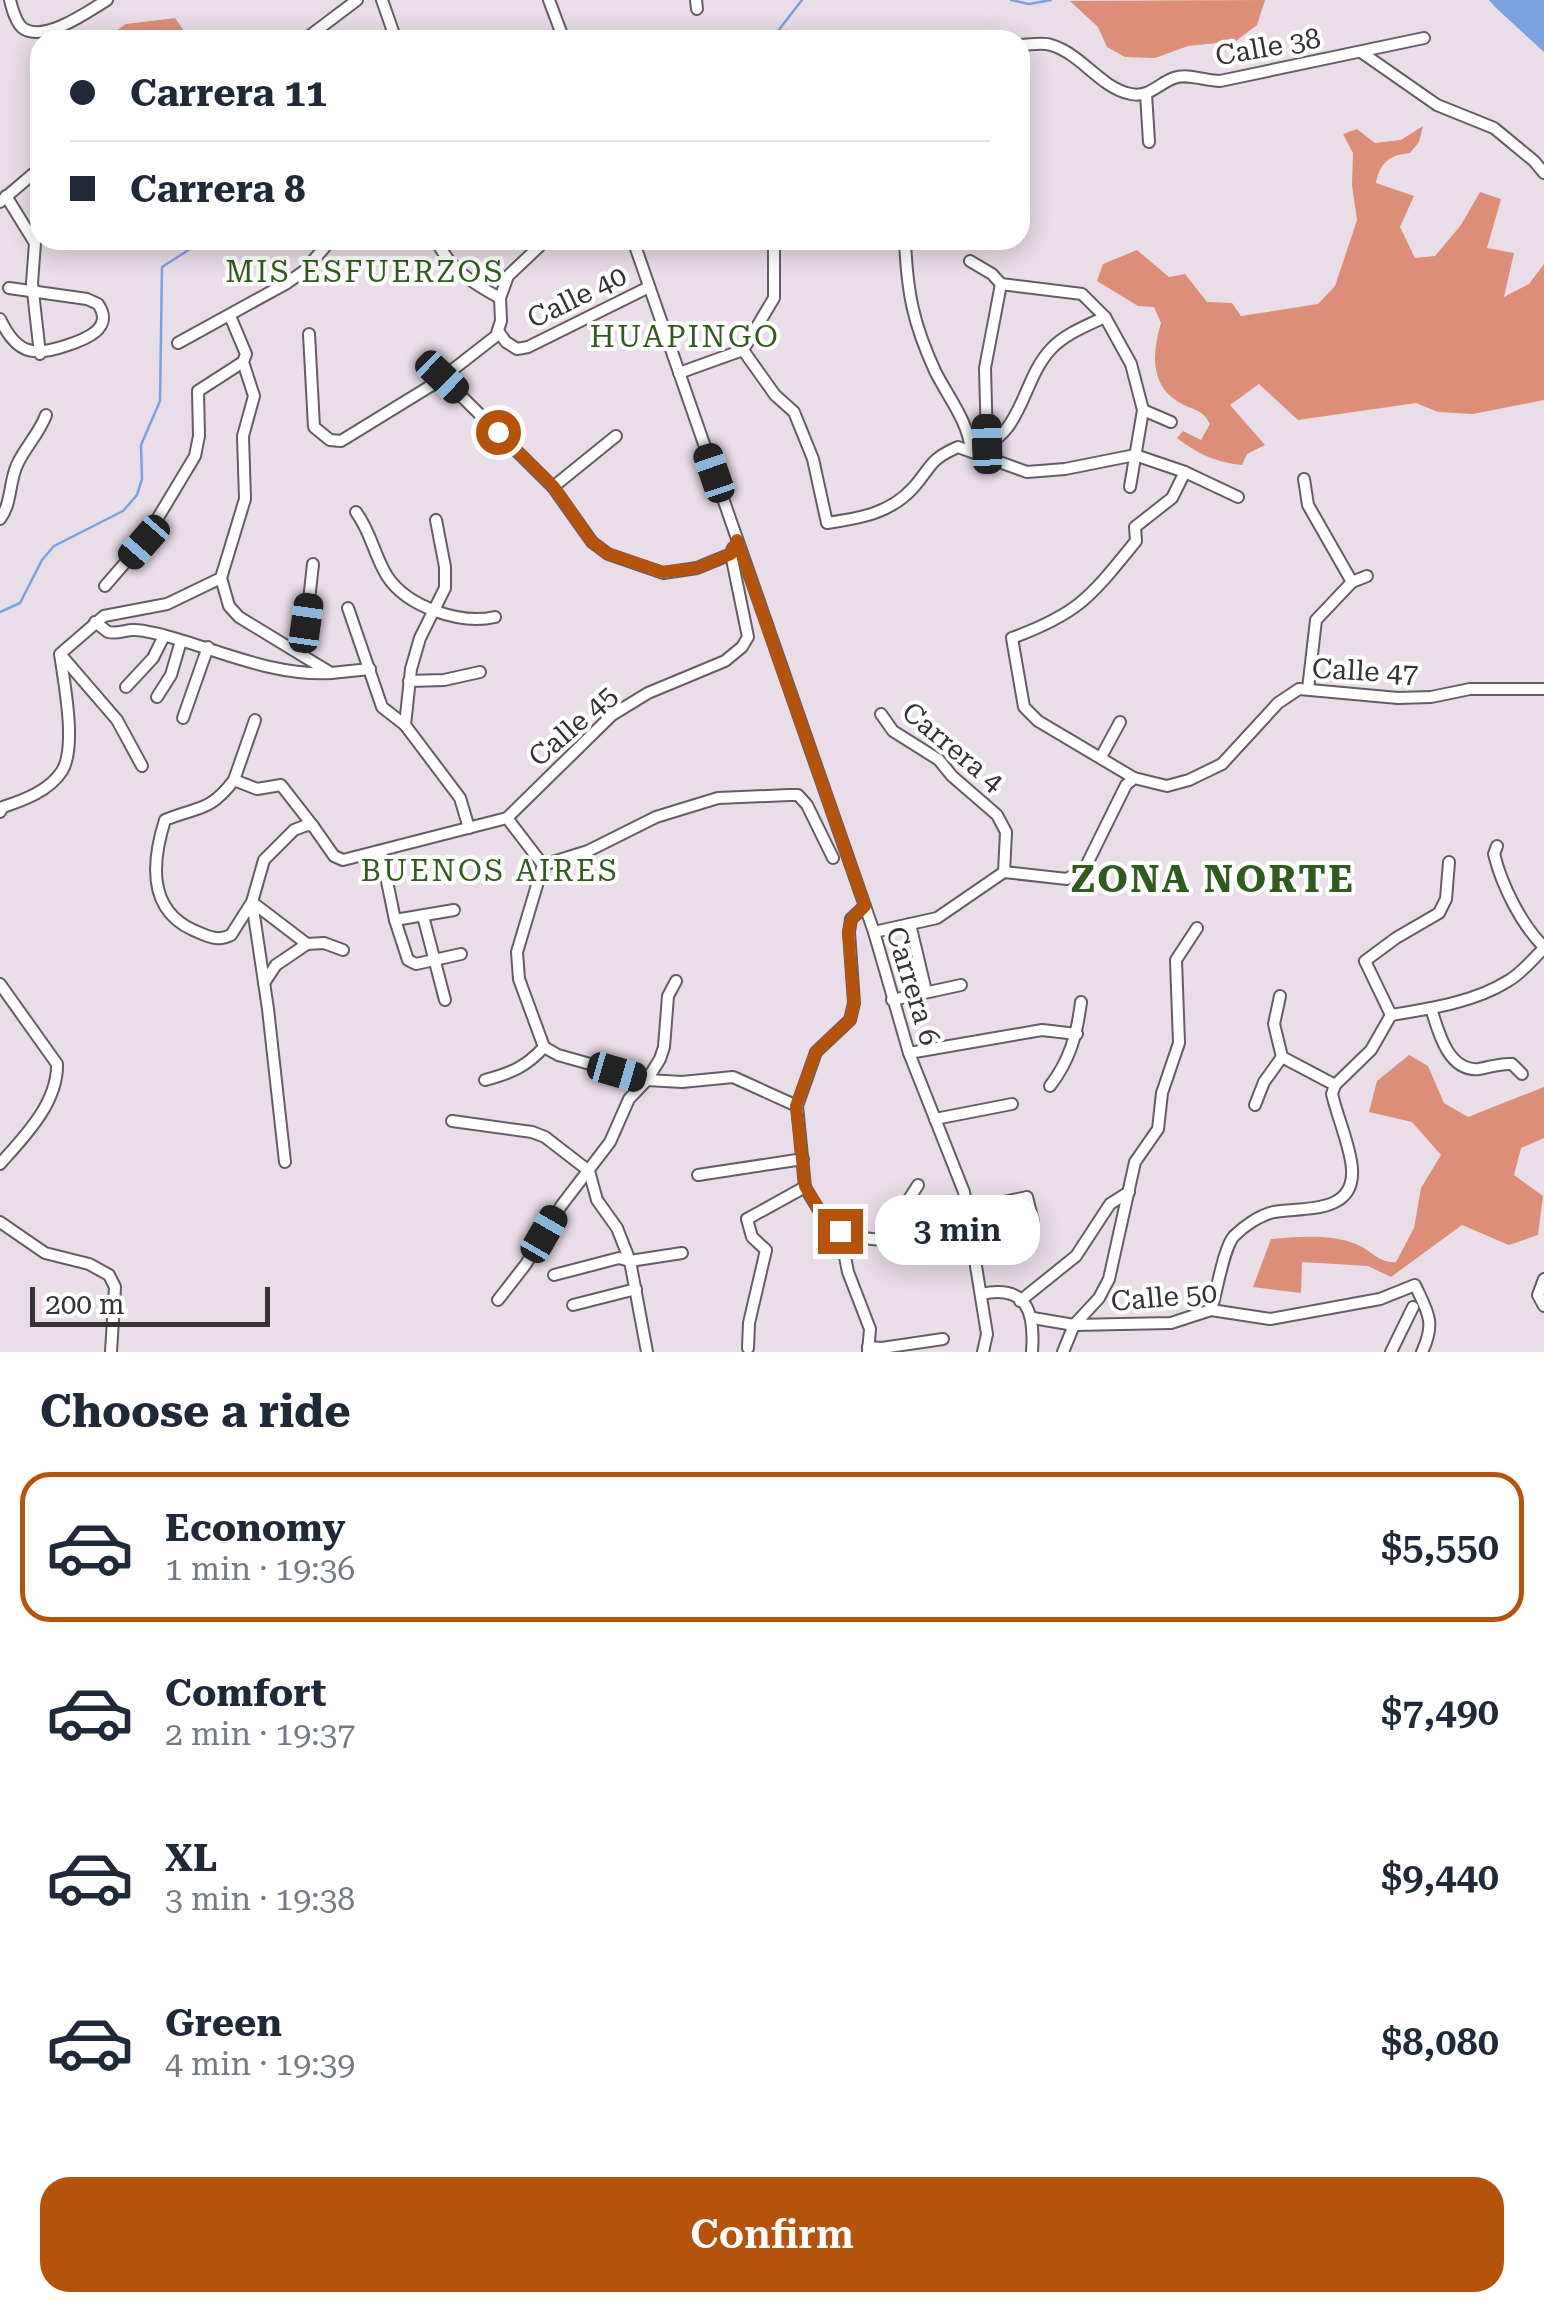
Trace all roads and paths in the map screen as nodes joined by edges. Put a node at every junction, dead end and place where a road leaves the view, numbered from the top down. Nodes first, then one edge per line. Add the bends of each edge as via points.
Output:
1 (107, 0) edge
2 (356, 0) edge
3 (382, 0) edge
4 (549, 0) edge
5 (6, 2) edge
6 (48, 30) edge
7 (317, 30) edge
8 (392, 30) edge
9 (560, 30) edge
10 (30, 31) edge
11 (1424, 38) dead end
12 (1030, 45) edge
13 (1361, 52) junction
14 (1146, 94) junction
15 (1149, 142) dead end
16 (1544, 174) edge
17 (30, 176) edge
18 (3, 199) edge
19 (30, 235) edge
20 (35, 250) edge
21 (322, 250) edge
22 (440, 250) edge
23 (535, 250) edge
24 (637, 250) edge
25 (774, 250) edge
26 (905, 250) edge
27 (970, 260) dead end
28 (1002, 284) junction
29 (650, 287) junction
30 (9, 288) dead end
31 (33, 290) junction
32 (500, 298) junction
33 (230, 316) junction
34 (1104, 318) junction
35 (0, 319) edge
36 (498, 330) junction
37 (309, 334) dead end
38 (178, 343) dead end
39 (742, 350) junction
40 (40, 354) junction
41 (243, 362) junction
42 (679, 373) junction
43 (442, 377) junction
44 (1143, 410) junction
45 (46, 416) dead end
46 (1171, 422) dead end
47 (616, 436) dead end
48 (987, 444) junction
49 (971, 450) junction
50 (1135, 455) junction
51 (1186, 472) junction
52 (1304, 478) dead end
53 (554, 487) junction
54 (1130, 488) dead end
55 (1238, 497) dead end
56 (356, 512) dead end
57 (0, 519) edge
58 (436, 520) dead end
59 (737, 540) junction
60 (731, 554) junction
61 (313, 564) dead end
62 (1367, 576) dead end
63 (221, 578) junction
64 (1352, 582) junction
65 (104, 586) dead end
66 (348, 608) dead end
67 (434, 610) junction
68 (495, 617) dead end
69 (95, 622) junction
70 (164, 636) junction
71 (181, 641) junction
72 (208, 647) junction
73 (300, 651) junction
74 (60, 654) junction
75 (370, 669) junction
76 (480, 672) dead end
77 (332, 673) junction
78 (409, 682) junction
79 (126, 687) dead end
80 (1308, 689) junction
81 (1544, 689) edge
82 (156, 697) dead end
83 (881, 714) dead end
84 (182, 718) dead end
85 (254, 720) dead end
86 (1120, 722) dead end
87 (405, 724) junction
88 (1101, 756) junction
89 (142, 766) dead end
90 (1134, 778) junction
91 (234, 780) junction
92 (1, 807) edge
93 (507, 818) junction
94 (313, 826) junction
95 (469, 828) junction
96 (1498, 846) dead end
97 (381, 852) junction
98 (833, 858) dead end
99 (1449, 862) dead end
100 (543, 866) junction
101 (1004, 872) junction
102 (252, 902) junction
103 (865, 906) junction
104 (454, 910) dead end
105 (423, 916) junction
106 (395, 920) junction
107 (910, 924) junction
108 (1197, 928) dead end
109 (874, 932) junction
110 (307, 944) junction
111 (1544, 948) edge
112 (342, 950) dead end
113 (461, 954) dead end
114 (437, 959) junction
115 (676, 981) dead end
116 (0, 984) edge
117 (264, 984) junction
118 (961, 986) dead end
119 (926, 987) dead end
120 (1280, 996) dead end
121 (444, 1000) dead end
122 (892, 1000) junction
123 (1081, 1002) dead end
124 (1431, 1008) junction
125 (1391, 1015) junction
126 (1077, 1034) junction
127 (544, 1047) junction
128 (909, 1054) junction
129 (1282, 1057) junction
130 (1522, 1074) dead end
131 (485, 1080) dead end
132 (647, 1080) junction
133 (1335, 1085) junction
134 (1050, 1086) dead end
135 (1012, 1104) dead end
136 (1254, 1105) dead end
137 (796, 1106) junction
138 (935, 1118) junction
139 (452, 1121) dead end
140 (803, 1159) junction
141 (286, 1162) dead end
142 (0, 1164) edge
143 (589, 1170) junction
144 (698, 1175) dead end
145 (918, 1184) dead end
146 (805, 1186) junction
147 (1129, 1192) junction
148 (967, 1210) junction
149 (1033, 1221) dead end
150 (0, 1222) edge
151 (840, 1231) junction
152 (882, 1240) junction
153 (911, 1243) dead end
154 (682, 1253) dead end
155 (630, 1261) junction
156 (554, 1275) dead end
157 (1544, 1279) edge
158 (636, 1289) junction
159 (981, 1294) junction
160 (498, 1300) dead end
161 (1020, 1301) junction
162 (572, 1305) dead end
163 (1544, 1306) edge
164 (1413, 1307) dead end
165 (1210, 1310) junction
166 (1033, 1318) junction
167 (1074, 1325) junction
168 (943, 1338) dead end
169 (748, 1348) dead end
170 (868, 1349) edge
171 (111, 1352) edge
172 (647, 1352) edge
173 (983, 1352) edge
174 (1032, 1352) edge
175 (1063, 1352) edge
176 (1392, 1352) edge
177 (1422, 1352) edge

1 - 6 street
2 - 7 street
3 - 8 street
4 - 9 street
5 - 10 street
11 - 13 street, Calle 38
12 - 14 street via 1048,44 1108,84
13 - 14 street, Calle 38 via 1220,81 1186,75
13 - 16 street via 1437,104 1494,128
14 - 15 street
17 - 18 street
18 - 19 street
20 - 31 street
21 - 33 street via 287,284
22 - 32 street via 471,283
23 - 32 street via 508,276
24 - 29 street, Carrera 6
25 - 39 street via 774,298
26 - 49 street via 917,327 969,433
27 - 28 street
28 - 34 street via 1082,294
28 - 48 street via 985,368
29 - 36 street, Calle 40 via 528,347 517,349
29 - 42 street, Carrera 6
30 - 31 street
31 - 40 street
31 - 40 street via 87,298 104,317 94,334
32 - 36 street
33 - 38 street
33 - 41 street via 246,354
34 - 44 street via 1131,364
34 - 48 street via 1052,348 1016,418
35 - 40 street via 14,342
36 - 43 street, Calle 40
37 - 43 street, Calle 40 via 314,427 330,440 356,434
39 - 42 street
39 - 49 street via 794,412 827,523 874,516 914,487 930,463 958,447
41 - 63 street via 254,396 243,436 245,500
41 - 65 street via 198,391 195,456 144,542
42 - 59 street, Carrera 6
43 - 53 street
44 - 46 street
44 - 50 street
45 - 57 street via 17,465
47 - 53 street
48 - 49 street
49 - 50 street via 1028,472
50 - 51 street
50 - 54 street
51 - 55 street
51 - 88 street via 1172,498 1136,527 1136,542 1091,596 1052,623 1012,638 1024,707
52 - 64 street via 1308,504
53 - 60 street via 608,554 663,572
56 - 67 street via 387,576
58 - 67 street via 445,566
59 - 60 street
59 - 103 street, Carrera 6
60 - 93 street, Calle 45 via 747,622 742,647 725,662 612,715
61 - 73 street
62 - 64 street
63 - 69 street via 168,604
63 - 73 street via 233,612
64 - 80 street via 1316,620
66 - 75 street
67 - 68 street via 474,620
67 - 78 street
69 - 70 street via 108,632
69 - 74 street
70 - 71 street
70 - 79 street
71 - 72 street
71 - 82 street
72 - 77 street via 248,663
72 - 84 street
73 - 77 street
74 - 89 street via 117,720
74 - 92 street via 69,714 65,763 54,781
75 - 77 street
75 - 87 street via 382,707
76 - 78 street
78 - 87 street
80 - 81 street, Calle 47 via 1398,698
80 - 90 street, Calle 47 via 1278,703 1222,764 1167,786
83 - 101 street, Carrera 4 via 893,731 939,760 997,814 1006,832
85 - 91 street
86 - 88 street
87 - 95 street via 460,798
88 - 90 street
90 - 101 street via 1121,790 1084,868 1067,879
91 - 94 street via 257,789 281,784
91 - 102 street via 198,812 165,820 155,884 171,916 212,938 231,936
93 - 95 street, Calle 45
93 - 100 street
94 - 97 street, Calle 45 via 343,860
94 - 102 street via 294,830 275,846
95 - 97 street, Calle 45
96 - 111 street via 1498,869
97 - 106 street
98 - 100 street via 798,795 718,798
99 - 125 street via 1439,913 1365,961
100 - 127 street via 517,952 519,979
101 - 107 street via 947,914
102 - 110 street
102 - 117 street
103 - 109 street, Carrera 6
103 - 137 street via 848,932 850,1020 816,1052
104 - 105 street
105 - 106 street
105 - 114 street
106 - 114 street via 410,962
107 - 109 street
107 - 119 street
108 - 147 street via 1176,960 1179,1044 1158,1130 1136,1162
109 - 122 street, Carrera 6
110 - 112 street
110 - 117 street via 276,966
111 - 124 street via 1512,979
113 - 114 street
114 - 121 street
115 - 132 street via 668,996 664,1047
116 - 142 street via 57,1064 57,1075 40,1115
117 - 141 street
118 - 122 street
120 - 129 street via 1274,1024
122 - 128 street, Carrera 6
123 - 126 street
124 - 125 street
124 - 130 street via 1456,1062 1478,1069 1512,1064
125 - 133 street via 1371,1050
126 - 128 street via 1042,1030
126 - 134 street
127 - 131 street via 514,1072
127 - 132 street
128 - 138 street, Carrera 6
129 - 133 street
129 - 136 street
132 - 137 street via 733,1076
132 - 143 street
133 - 165 street via 1353,1170 1349,1188 1317,1210 1272,1212 1232,1238
135 - 138 street
137 - 140 street
138 - 148 street, Carrera 6
139 - 143 street via 532,1132
140 - 144 street
140 - 146 street
143 - 155 street via 597,1200 618,1228
143 - 160 street
145 - 152 street
146 - 151 street
146 - 169 street via 747,1219 752,1237 766,1250
147 - 161 street via 1110,1204 1076,1256
147 - 167 street via 1109,1279
148 - 149 street via 1027,1197
148 - 159 street, Carrera 6
150 - 171 street via 44,1254 109,1275 116,1288
151 - 152 street
151 - 170 street via 870,1329
152 - 153 street
154 - 155 street
155 - 156 street
155 - 158 street
157 - 163 street via 1538,1296
158 - 162 street
158 - 172 street
159 - 161 street via 1003,1290
159 - 173 street, Carrera 6
161 - 166 street
164 - 176 street
165 - 167 street, Calle 50 via 1171,1323
165 - 177 street, Calle 50 via 1270,1319 1380,1299 1415,1285 1431,1319
166 - 167 street, Calle 50
166 - 174 street
167 - 175 street
168 - 170 street

